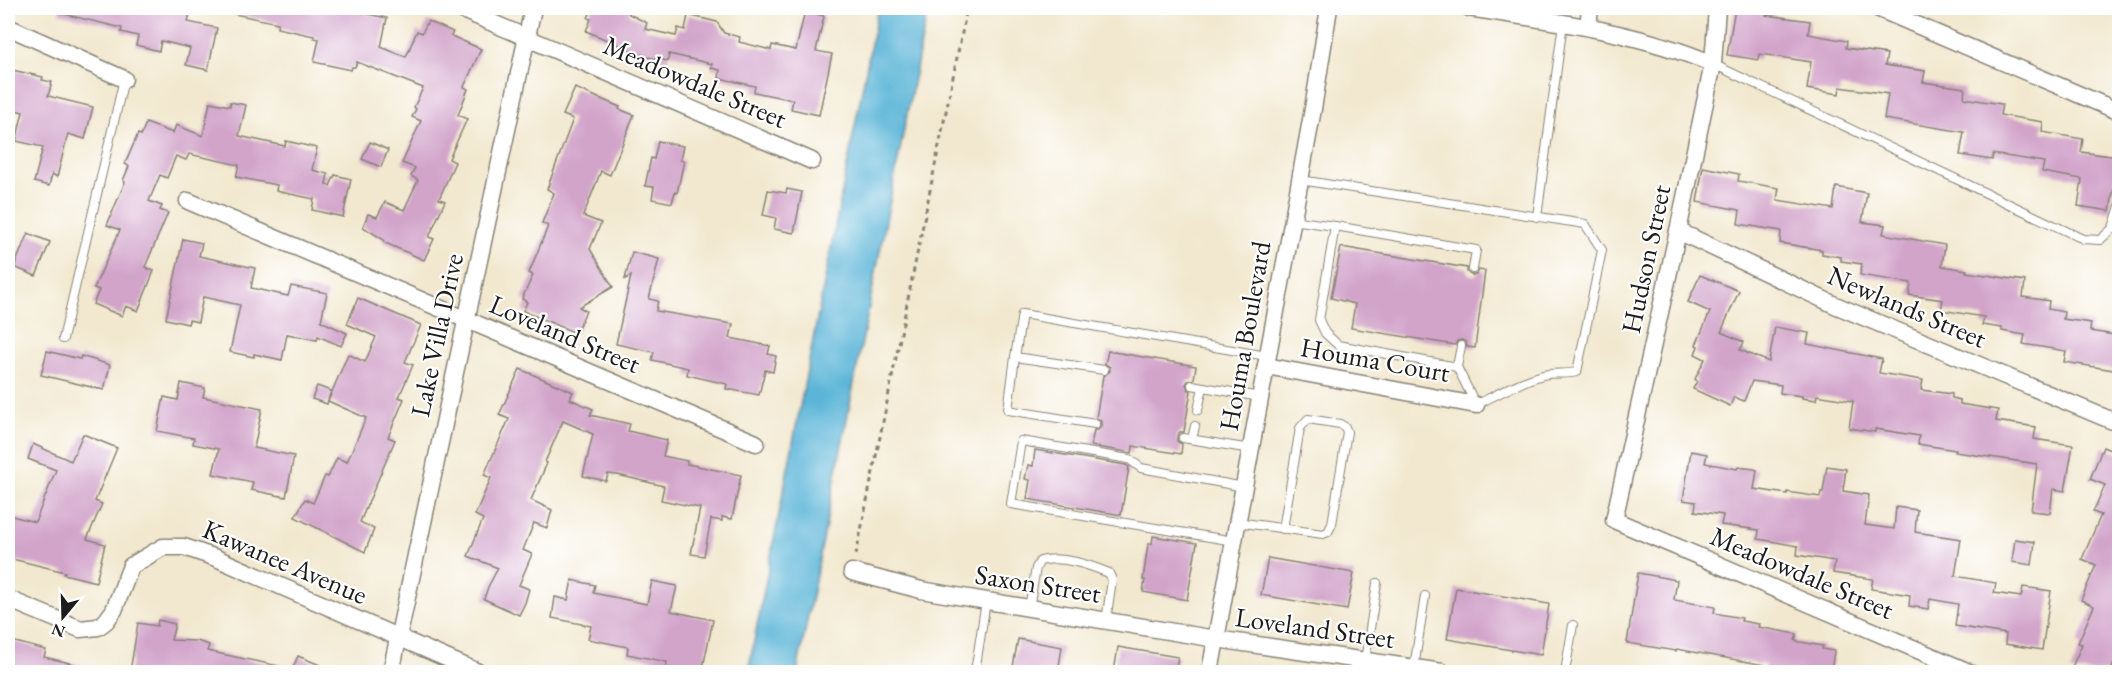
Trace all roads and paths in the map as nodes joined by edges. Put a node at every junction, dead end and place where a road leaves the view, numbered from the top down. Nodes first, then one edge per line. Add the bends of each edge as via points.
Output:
1 (458, 8) edge
2 (533, 8) edge
3 (967, 8) edge
4 (1329, 8) edge
5 (1469, 8) edge
6 (1590, 8) edge
7 (1717, 8) edge
8 (1877, 8) edge
9 (1563, 23) junction
10 (8, 27) edge
11 (1588, 27) junction
12 (527, 37) junction
13 (1713, 64) junction
14 (124, 79) joint
15 (2120, 112) edge
16 (812, 161) dead end
17 (1300, 180) junction
18 (188, 201) dead end
19 (2120, 206) edge
20 (1537, 217) junction
21 (1292, 219) junction
22 (1335, 226) junction
23 (1678, 231) junction
24 (1473, 269) dead end
25 (467, 320) junction
26 (63, 339) dead end
27 (1461, 346) dead end
28 (1015, 357) junction
29 (1267, 361) junction
30 (1457, 368) junction
31 (1104, 370) dead end
32 (1192, 385) dead end
33 (1203, 387) junction
34 (1260, 397) junction
35 (1476, 405) junction
36 (1198, 410) dead end
37 (1095, 424) dead end
38 (2120, 424) edge
39 (1195, 426) dead end
40 (756, 443) dead end
41 (1251, 449) junction
42 (1244, 487) junction
43 (1614, 520) joint
44 (1237, 522) junction
45 (1284, 529) junction
46 (1234, 541) junction
47 (852, 572) joint
48 (1377, 583) dead end
49 (1425, 596) dead end
50 (8, 599) edge
51 (986, 601) junction
52 (1029, 608) junction
53 (1106, 621) junction
54 (1573, 625) dead end
55 (399, 638) junction
56 (1216, 639) junction
57 (1365, 661) junction
58 (1414, 668) junction
59 (392, 672) edge
60 (478, 672) edge
61 (975, 672) edge
62 (1210, 672) edge
63 (1442, 672) edge
64 (1565, 672) edge
65 (1969, 672) edge

1 - 12 street, Meadowdale Street
2 - 12 street, Lake Villa Drive
3 - 47 path
4 - 17 street, Houma Boulevard
5 - 9 street
6 - 11 street
7 - 13 street, Hudson Street
8 - 15 street
9 - 11 street
9 - 20 lane
10 - 14 street
11 - 13 street via 1678,49
12 - 16 street, Meadowdale Street
12 - 25 street, Lake Villa Drive
13 - 19 lane via 2083,239 2100,240 2113,228
13 - 23 street, Hudson Street
14 - 26 lane
17 - 20 lane
17 - 21 street, Houma Boulevard
18 - 25 street, Loveland Street
20 - 35 lane via 1585,224 1602,250 1580,362 1576,372 1545,374
21 - 22 lane
21 - 29 street, Houma Boulevard
22 - 24 lane via 1476,250
22 - 30 lane via 1319,320 1325,333 1338,345
23 - 38 street, Newlands Street via 1835,305
23 - 43 street, Hudson Street
25 - 40 street, Loveland Street
25 - 55 street, Lake Villa Drive
27 - 30 lane
28 - 29 lane via 1023,315
28 - 31 lane
28 - 37 lane via 1008,410
29 - 34 street, Houma Boulevard
29 - 35 street, Houma Court
30 - 35 lane
32 - 33 lane
33 - 34 lane
33 - 36 lane
34 - 41 street, Houma Boulevard
39 - 41 lane via 1188,438
41 - 42 street, Houma Boulevard
42 - 44 street, Houma Boulevard
42 - 46 lane via 1141,468 1130,459 1021,441 1011,504
43 - 65 street, Meadowdale Street
44 - 45 lane
44 - 46 street, Houma Boulevard
45 - 45 lane via 1328,532 1347,432 1340,424 1308,419 1300,428
46 - 56 street, Houma Boulevard
47 - 51 street, Saxon Street
48 - 57 lane
49 - 58 lane
50 - 55 street, Kawanee Avenue via 80,629 98,627 114,610 131,566 163,547 184,547
51 - 52 street, Saxon Street
51 - 61 lane
52 - 53 street, Saxon Street
52 - 53 lane via 1040,561 1088,565 1109,573 1112,580
53 - 56 street, Saxon Street
54 - 64 lane
55 - 59 street, Lake Villa Drive
55 - 60 street, Kawanee Avenue
56 - 57 street, Loveland Street
56 - 62 street, Houma Boulevard
57 - 58 street, Loveland Street
58 - 63 street, Loveland Street

